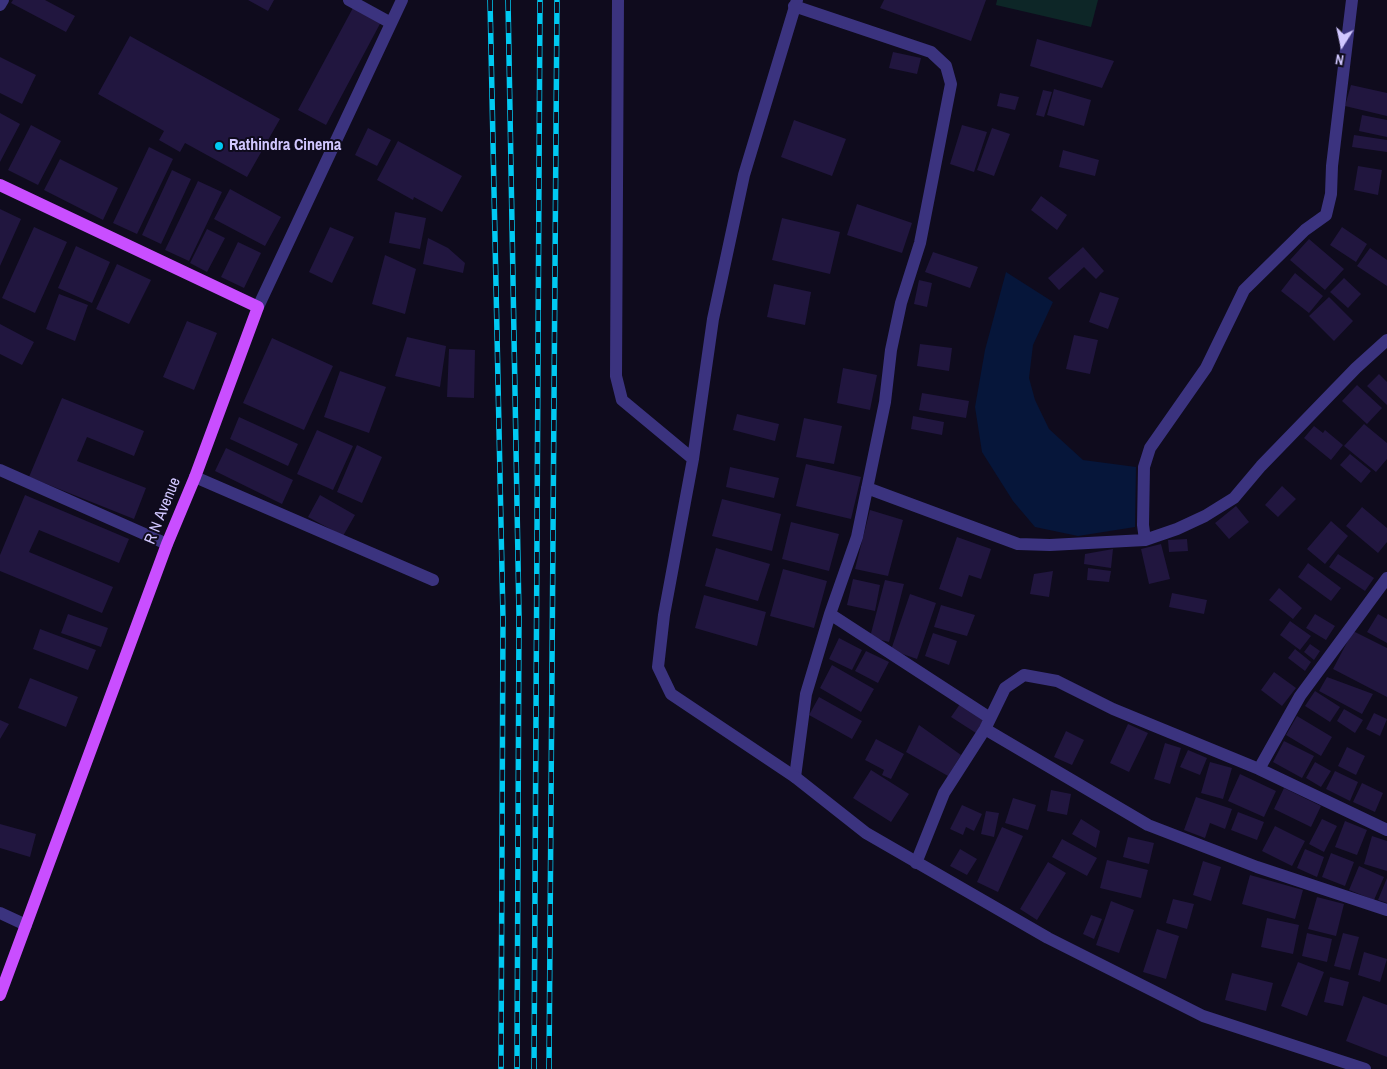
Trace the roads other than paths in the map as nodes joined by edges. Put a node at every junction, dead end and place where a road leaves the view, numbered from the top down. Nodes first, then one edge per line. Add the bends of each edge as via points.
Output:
1 (3, 0) edge
2 (350, 0) edge
3 (402, 0) edge
4 (618, 0) edge
5 (1352, 0) edge
6 (796, 3) edge
7 (0, 5) edge
8 (391, 23) junction
9 (0, 184) edge
10 (258, 307) junction
11 (1387, 340) edge
12 (693, 459) junction
13 (0, 470) edge
14 (195, 477) junction
15 (867, 488) junction
16 (1146, 540) junction
17 (167, 544) junction
18 (1387, 578) edge
19 (433, 580) dead end
20 (830, 614) junction
21 (987, 724) junction
22 (1259, 769) junction
23 (795, 776) junction
24 (1387, 830) edge
25 (916, 863) junction
26 (1387, 910) edge
27 (0, 913) edge
28 (26, 925) junction
29 (0, 995) edge
30 (1365, 1069) edge

1 - 7 street
2 - 8 street
3 - 8 street
4 - 12 street via 616,376 622,400
5 - 16 street via 1326,215 1305,230 1244,290 1206,368 1150,448 1144,467 1143,525
6 - 12 street via 744,175 713,319
6 - 15 street via 931,52 946,66 951,84 920,243 901,303 891,350 885,402
8 - 10 street
9 - 10 main road
10 - 14 main road, R N Avenue
11 - 16 street via 1261,466 1234,498 1205,516
12 - 23 street via 664,615 658,667 671,694
13 - 17 street
14 - 17 main road, R N Avenue
14 - 19 street
15 - 16 street via 1018,544 1050,546
15 - 20 street via 857,537
17 - 28 main road, R N Avenue
18 - 22 street via 1300,696
20 - 21 street
20 - 23 street via 806,694
21 - 22 street via 1005,688 1024,675 1058,681 1113,709
21 - 25 street via 944,793
21 - 26 street via 1148,825 1257,867
22 - 24 street
23 - 25 street via 866,833
25 - 30 street via 1048,938 1203,1016
27 - 28 street
28 - 29 main road, R N Avenue

